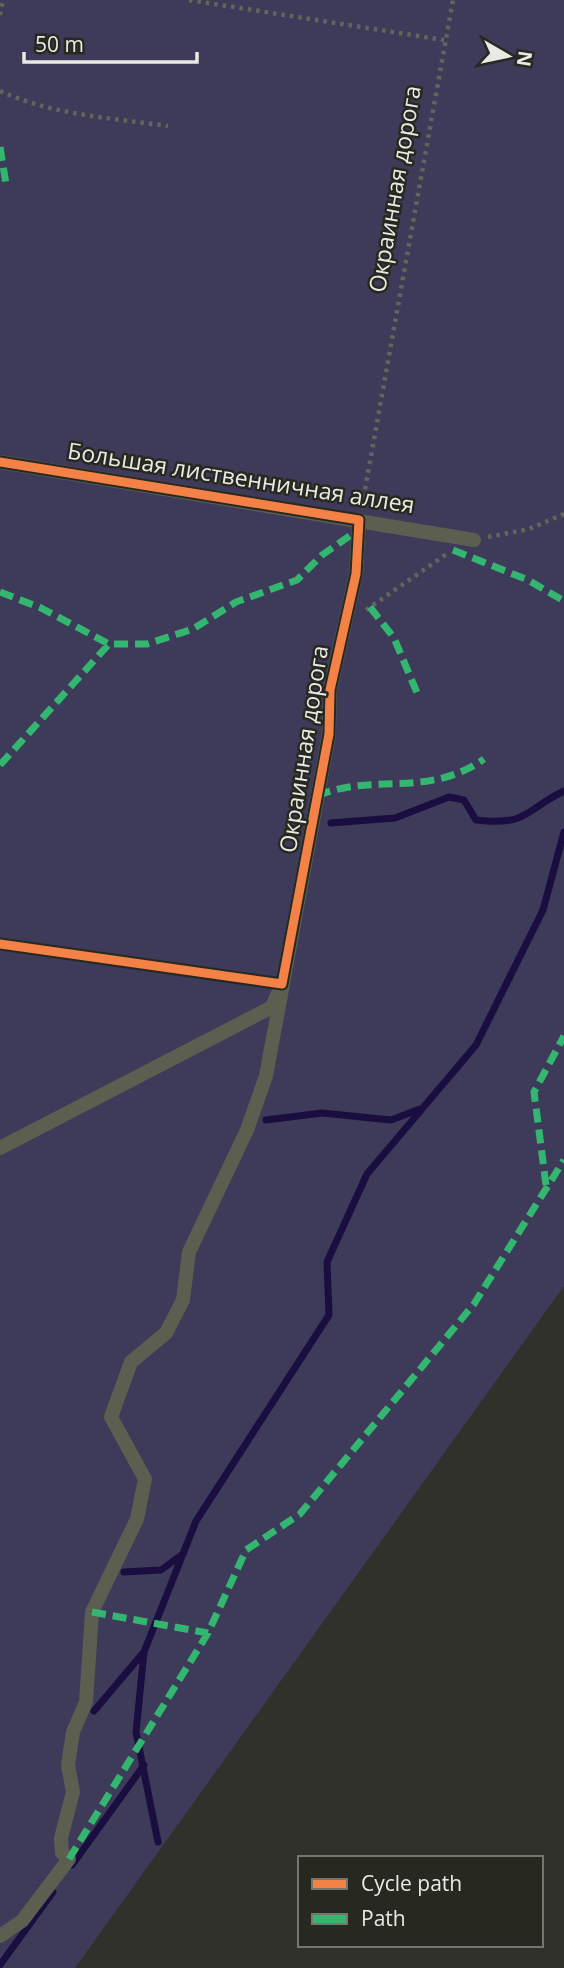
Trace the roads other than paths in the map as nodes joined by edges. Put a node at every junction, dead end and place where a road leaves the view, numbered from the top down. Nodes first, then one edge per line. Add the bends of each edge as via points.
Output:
1 (0, 462) edge
2 (359, 520) junction
3 (474, 540) road end
4 (282, 984) junction
5 (0, 1148) edge
6 (0, 1936) edge

1 - 2 lane, Большая лиственничная аллея
2 - 3 lane, Большая лиственничная аллея
2 - 4 lane, Окраинная дорога via 356,574 330,690 329,734
4 - 5 lane via 272,1007
4 - 6 lane, Окраинная дорога via 266,1076 247,1130 189,1252 183,1300 166,1333 131,1362 111,1418 145,1479 137,1519 92,1612 86,1702 73,1732 68,1765 73,1792 61,1838 62,1853 69,1859 22,1921

